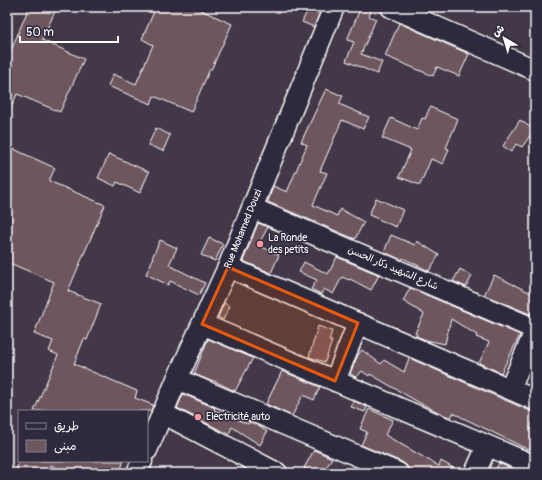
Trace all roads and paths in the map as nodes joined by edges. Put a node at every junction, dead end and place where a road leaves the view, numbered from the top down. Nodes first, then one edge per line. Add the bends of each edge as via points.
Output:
1 (334, 7) edge
2 (391, 7) edge
3 (535, 70) edge
4 (252, 208) junction
5 (228, 266) junction
6 (358, 323) junction
7 (202, 324) junction
8 (535, 330) edge
9 (177, 379) junction
10 (335, 381) junction
11 (510, 390) junction
12 (535, 400) edge
13 (162, 413) junction
14 (487, 446) junction
15 (148, 448) edge
16 (142, 462) edge
17 (535, 466) edge
18 (137, 473) edge
19 (277, 473) edge
20 (398, 473) edge
21 (475, 473) edge

1 - 4 street, Rue Mohamed Douzi
2 - 3 street
4 - 5 street, Rue Mohamed Douzi
4 - 8 street, شارع الشهيد دكار الحسن
5 - 6 street
5 - 7 street, Rue Mohamed Douzi
6 - 10 street
6 - 11 street
7 - 9 street, Rue Mohamed Douzi
7 - 10 street
8 - 11 street
9 - 13 street, Rue Mohamed Douzi
9 - 20 street
10 - 14 street
11 - 12 street
13 - 15 street, Rue Mohamed Douzi
13 - 19 street
14 - 17 street
14 - 21 street
16 - 18 street

